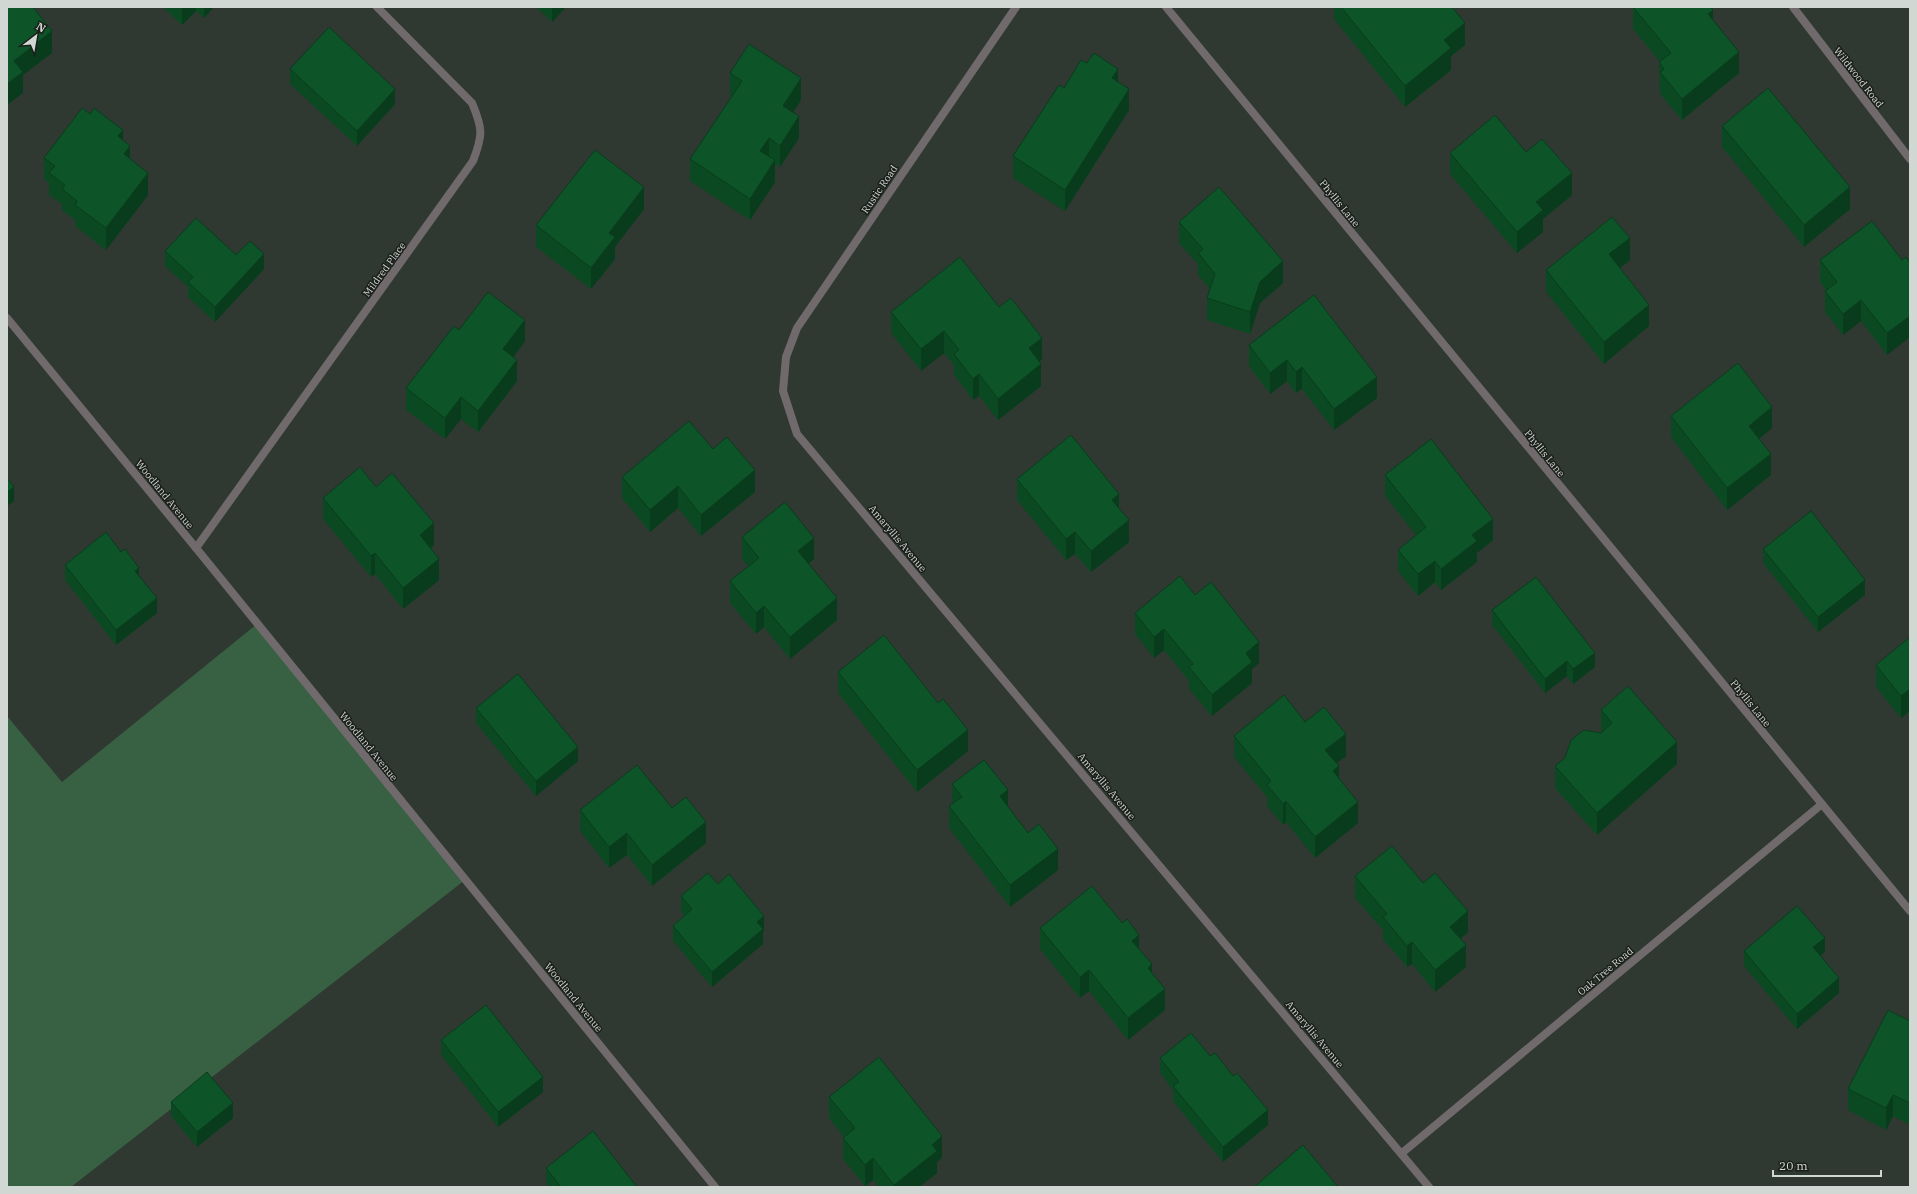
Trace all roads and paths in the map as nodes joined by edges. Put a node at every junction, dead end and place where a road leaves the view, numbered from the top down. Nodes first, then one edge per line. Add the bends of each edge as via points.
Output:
1 (377, 7) edge
2 (1016, 7) edge
3 (1166, 7) edge
4 (1793, 7) edge
5 (1910, 159) edge
6 (7, 318) edge
7 (783, 391) joint
8 (196, 548) junction
9 (1822, 804) junction
10 (1910, 911) edge
11 (1402, 1153) junction
12 (715, 1187) edge
13 (1429, 1187) edge

1 - 8 street, Mildred Place via 472,103 480,122 481,140 473,161
2 - 7 street, Rustic Road via 797,328 786,357
3 - 9 street, Phyllis Lane
4 - 5 street, Wildwood Road
6 - 8 street, Woodland Avenue
7 - 11 street, Amaryllis Avenue via 798,434
8 - 12 street, Woodland Avenue
9 - 10 street, Phyllis Lane
9 - 11 street, Oak Tree Road
11 - 13 street, Amaryllis Avenue

